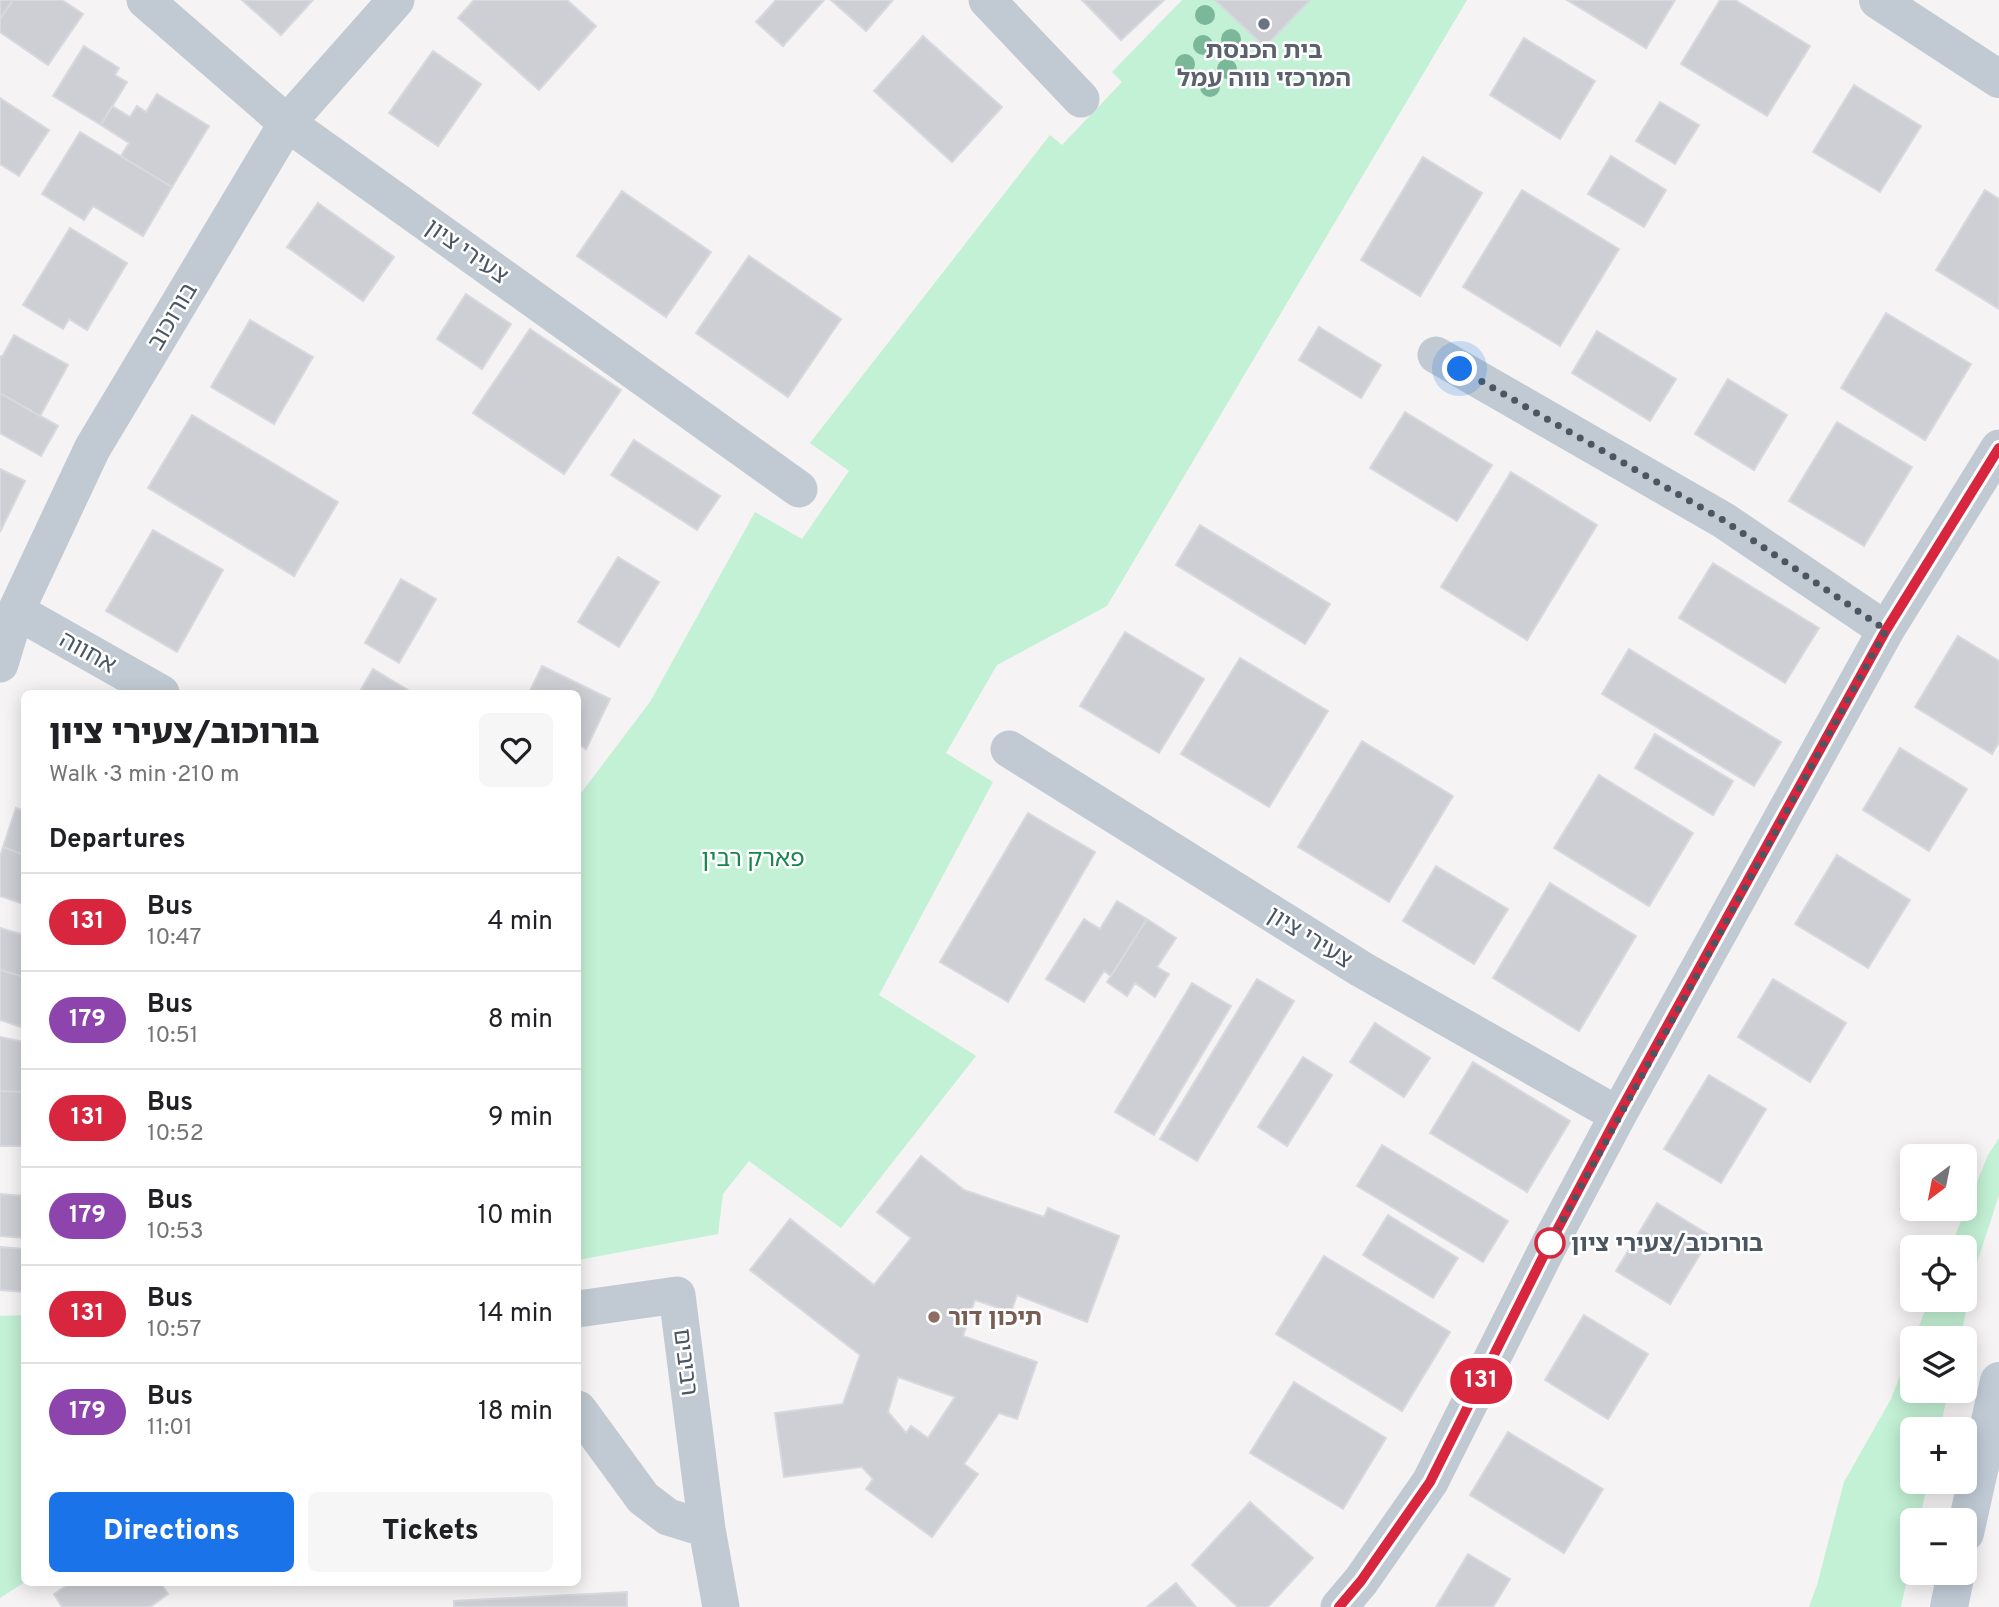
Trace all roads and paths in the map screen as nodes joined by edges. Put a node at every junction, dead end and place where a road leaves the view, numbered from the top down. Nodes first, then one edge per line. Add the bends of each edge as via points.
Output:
1 (145, 0) edge
2 (396, 0) edge
3 (988, 0) edge
4 (1878, 0) edge
5 (1999, 79) edge
6 (1081, 99) dead end
7 (287, 123) junction
8 (1436, 355) dead end
9 (1999, 448) edge
10 (799, 489) dead end
11 (16, 611) junction
12 (1886, 630) junction
13 (0, 664) edge
14 (156, 690) edge
15 (1009, 749) dead end
16 (1618, 1115) junction
17 (581, 1309) edge
18 (1999, 1381) edge
19 (581, 1413) edge
20 (1971, 1508) edge
21 (707, 1529) junction
22 (1954, 1585) edge
23 (721, 1607) edge
24 (1339, 1607) edge
25 (1949, 1607) edge

1 - 7 street, צעירי ציון
2 - 7 street, בורוכוב
3 - 6 street
4 - 5 street
7 - 10 street, צעירי ציון
7 - 11 street, בורוכוב via 92,449
8 - 12 street via 1723,520
9 - 12 street
11 - 13 street, בורוכוב
11 - 14 street, אחווה
12 - 16 street
15 - 16 street, צעירי ציון via 1361,969
16 - 24 street via 1430,1482
17 - 21 street, רביבים via 677,1295
18 - 20 main road
19 - 21 street via 643,1499 668,1517
21 - 23 street, רביבים
22 - 25 main road

